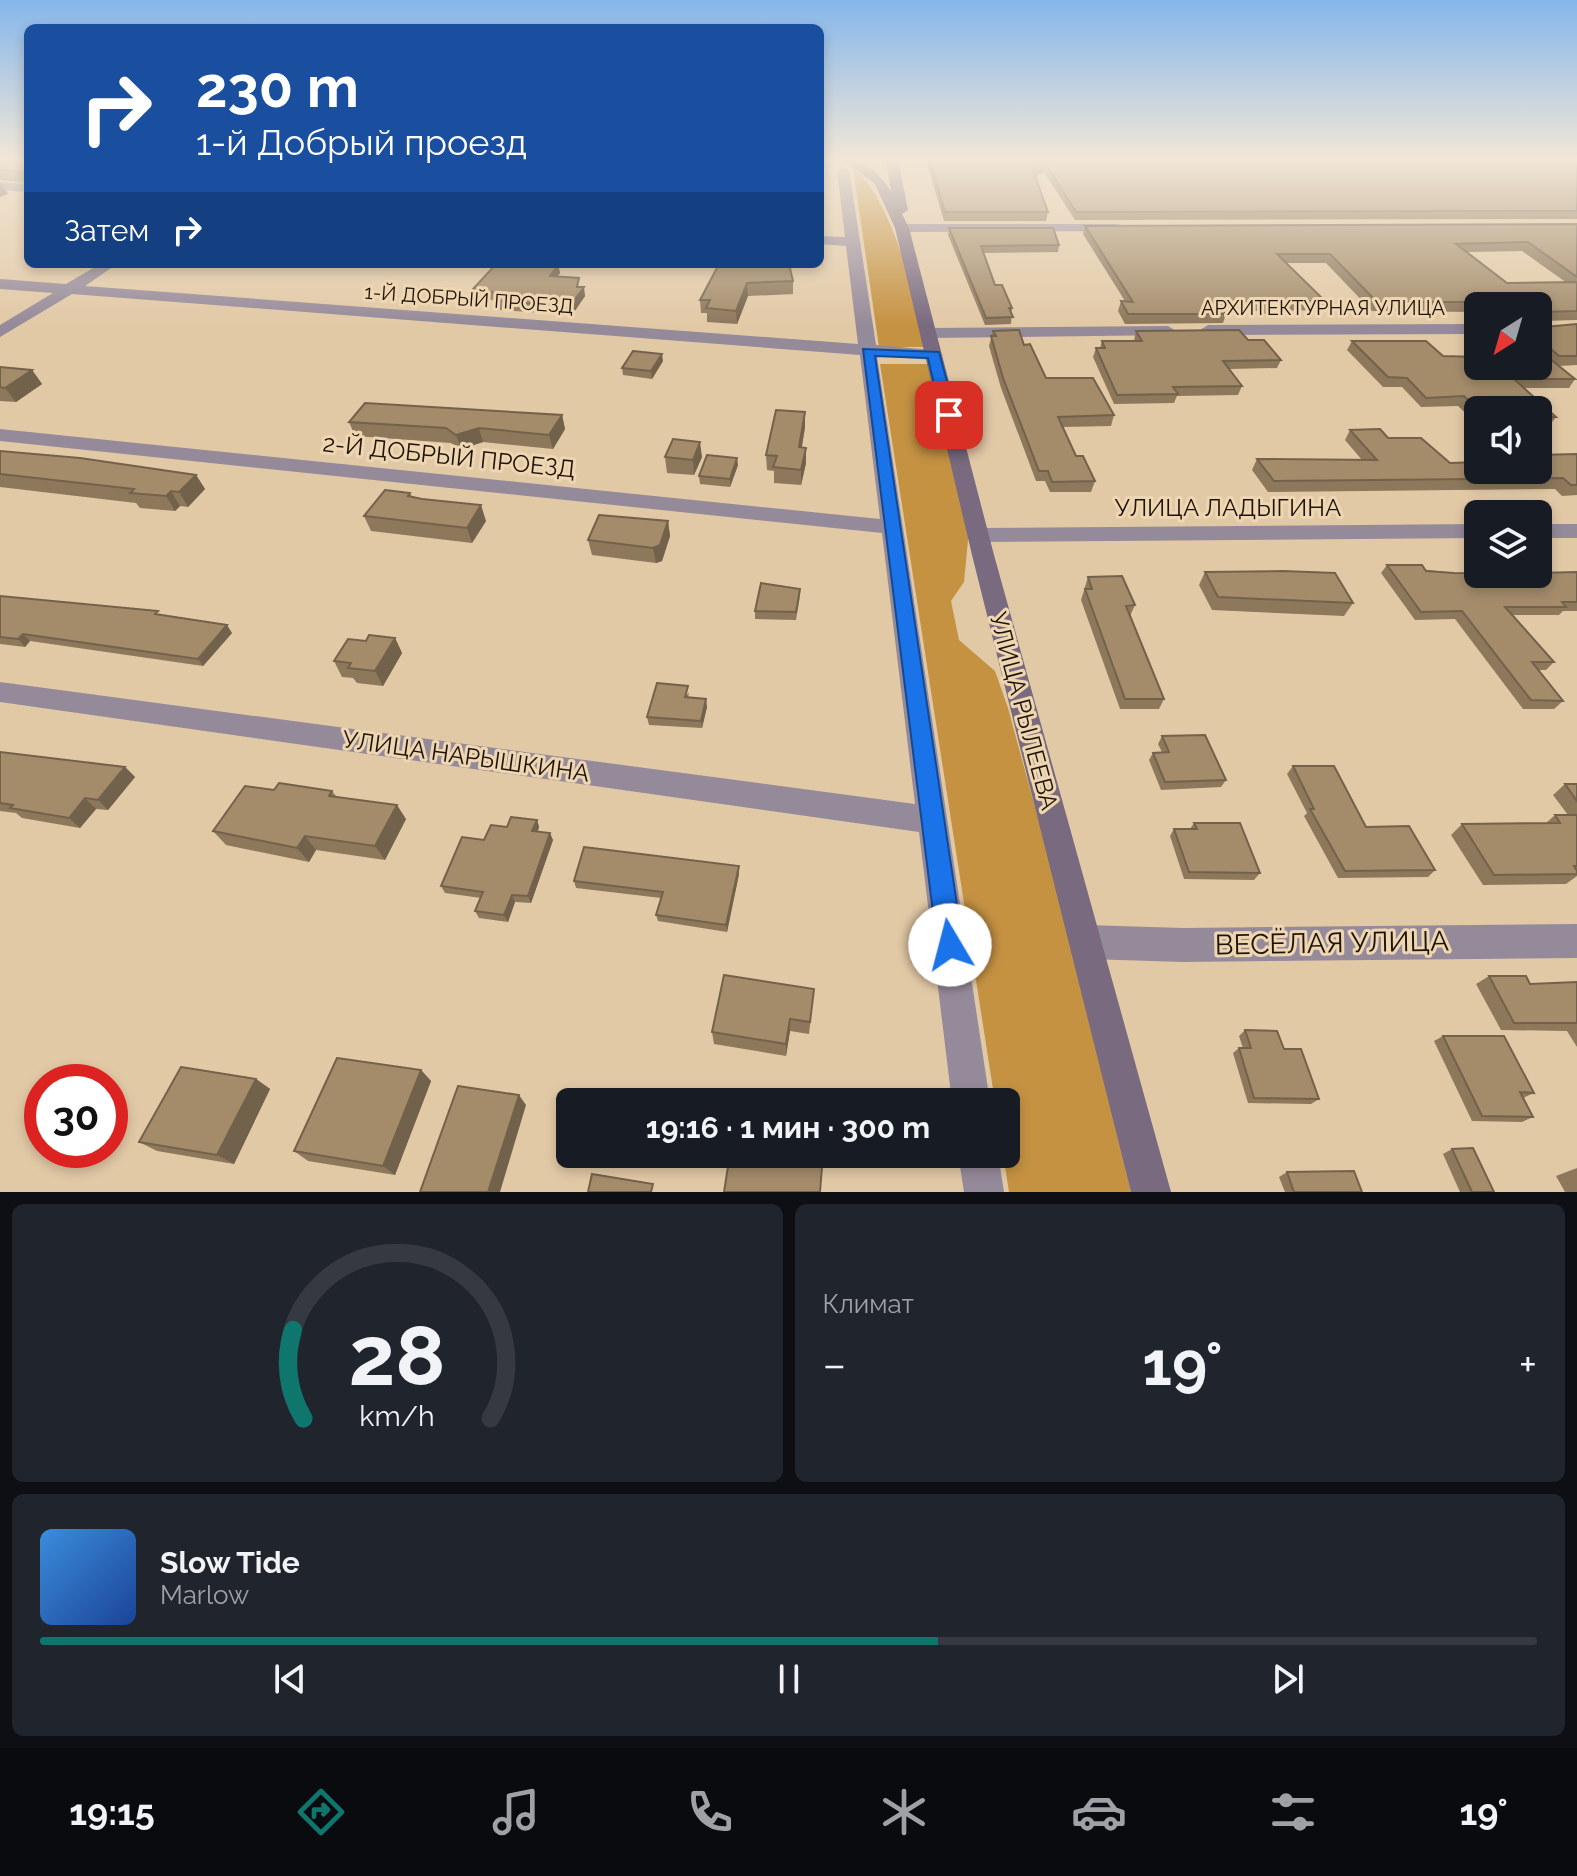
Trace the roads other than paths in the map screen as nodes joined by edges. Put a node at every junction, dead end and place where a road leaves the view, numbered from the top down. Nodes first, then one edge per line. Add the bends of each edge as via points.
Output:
1 (850, 215) edge
2 (896, 215) edge
3 (901, 215) edge
4 (902, 228) junction
5 (1126, 228) edge
6 (824, 240) edge
7 (853, 242) junction
8 (104, 268) edge
9 (0, 284) edge
10 (68, 290) junction
11 (1464, 329) edge
12 (0, 332) edge
13 (931, 344) junction
14 (868, 352) junction
15 (0, 435) edge
16 (892, 527) junction
17 (1464, 531) edge
18 (1552, 531) edge
19 (1577, 531) edge
20 (978, 535) junction
21 (0, 692) edge
22 (932, 820) junction
23 (1577, 941) edge
24 (1087, 942) junction
25 (969, 1088) edge
26 (980, 1168) edge
27 (984, 1192) edge
28 (1151, 1192) edge

1 - 7 street
2 - 4 street, УЛИЦА РЫЛЕЕВА
3 - 4 street, УЛИЦА РЫЛЕЕВА
4 - 5 street
4 - 13 street, УЛИЦА РЫЛЕЕВА
6 - 7 street
7 - 14 street
8 - 10 street
9 - 10 street, 1-Й ДОБРЫЙ ПРОЕЗД
10 - 12 street
10 - 14 street, 1-Й ДОБРЫЙ ПРОЕЗД
11 - 13 street, АРХИТЕКТУРНАЯ УЛИЦА
13 - 14 street, 1-Й ДОБРЫЙ ПРОЕЗД
13 - 20 street, УЛИЦА РЫЛЕЕВА
14 - 16 street
15 - 16 street, 2-Й ДОБРЫЙ ПРОЕЗД
16 - 22 street
17 - 20 street, УЛИЦА ЛАДЫГИНА
18 - 19 street
20 - 24 street, УЛИЦА РЫЛЕЕВА
21 - 22 street, УЛИЦА НАРЫШКИНА
22 - 25 street
23 - 24 street, ВЕСЁЛАЯ УЛИЦА
24 - 28 street, УЛИЦА РЫЛЕЕВА
26 - 27 street

